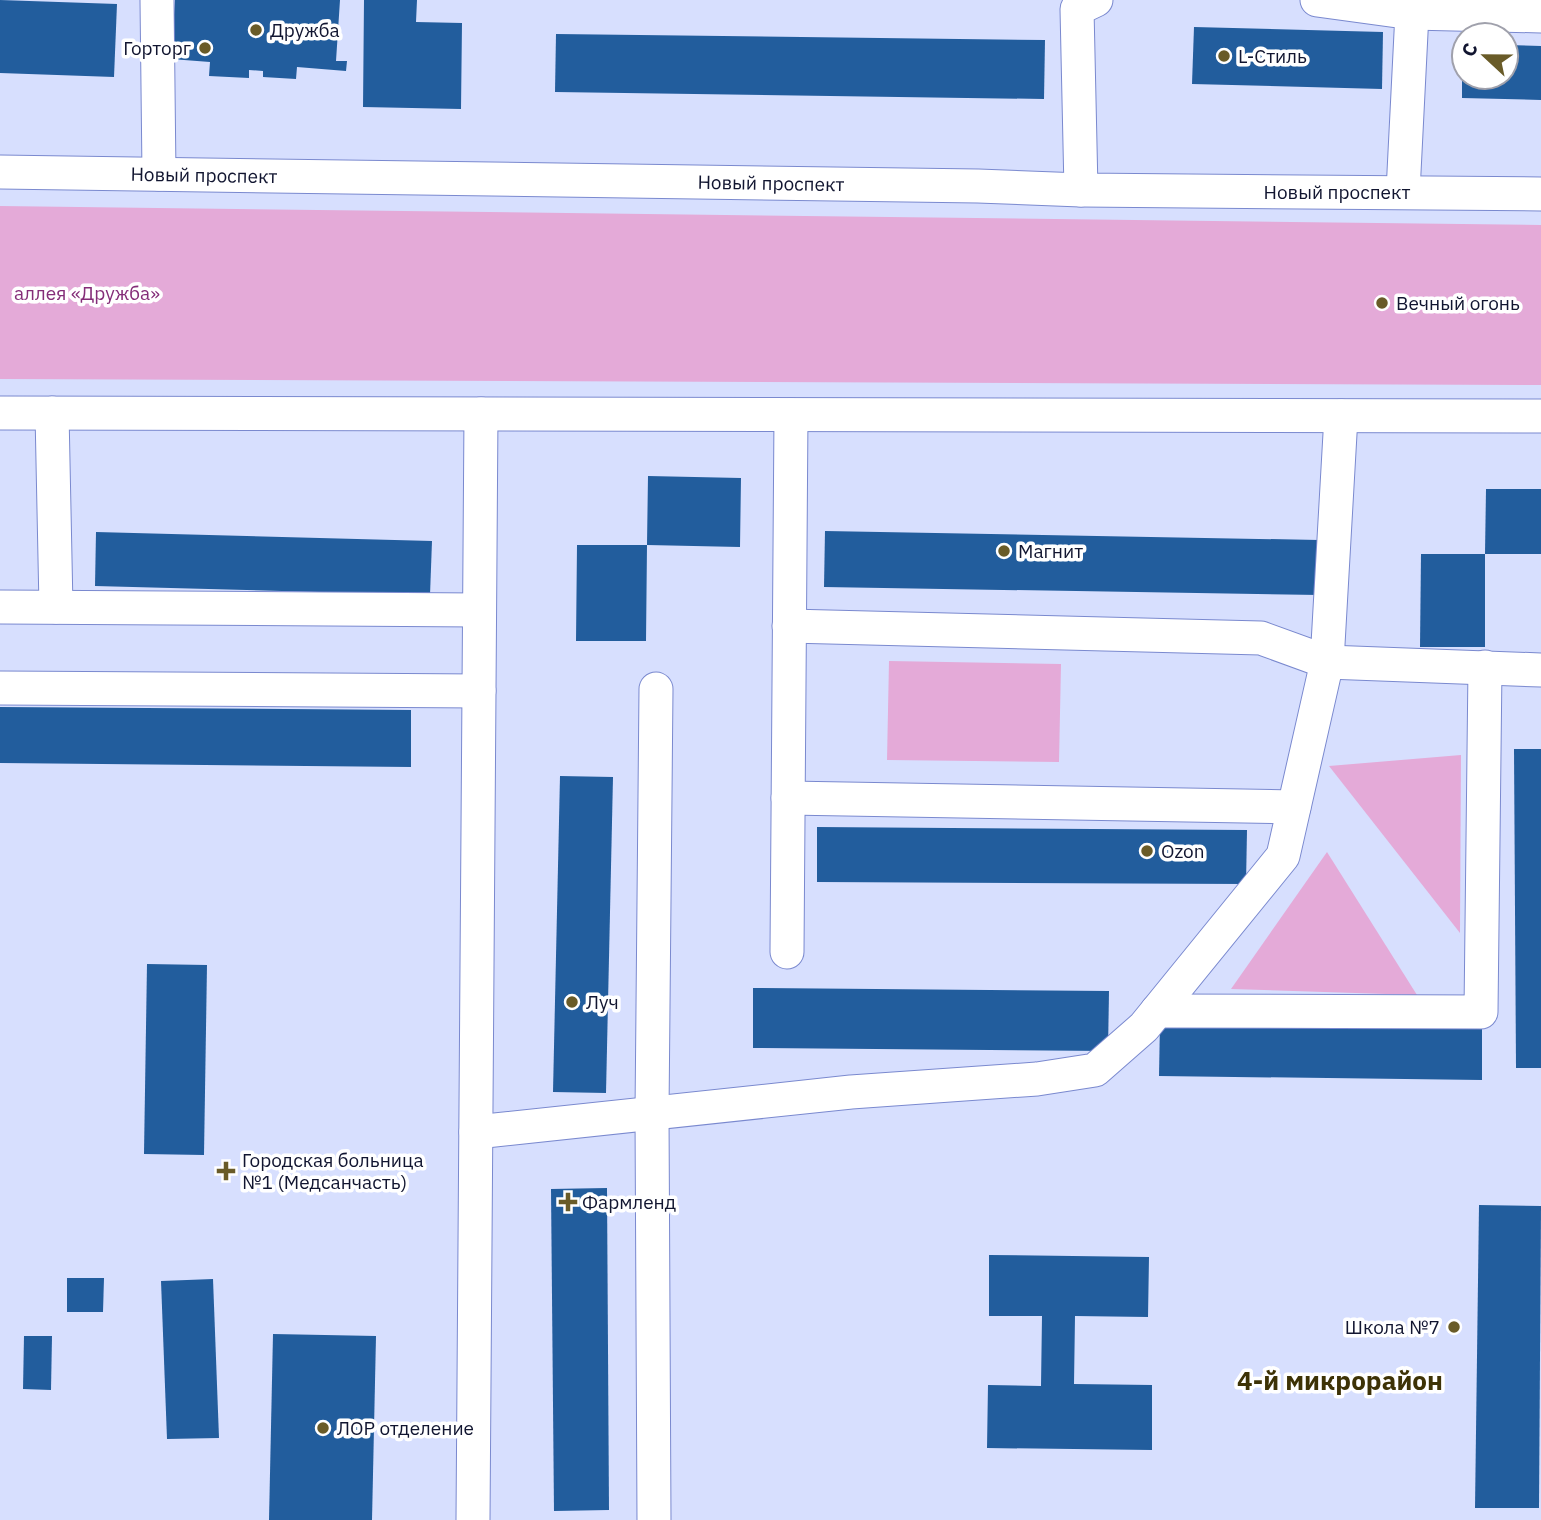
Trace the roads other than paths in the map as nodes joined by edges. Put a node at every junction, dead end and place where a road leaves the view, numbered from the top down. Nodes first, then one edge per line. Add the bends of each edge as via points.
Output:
1 (157, 0) edge
2 (1317, 0) edge
3 (1078, 3) edge
4 (1412, 13) junction
5 (1541, 16) edge
6 (0, 172) edge
7 (159, 174) junction
8 (1081, 190) junction
9 (1404, 192) junction
10 (1541, 194) edge
11 (0, 413) edge
12 (52, 413) junction
13 (481, 414) junction
14 (791, 415) junction
15 (1341, 416) junction
16 (1541, 416) edge
17 (0, 607) edge
18 (56, 607) junction
19 (479, 610) junction
20 (789, 626) junction
21 (1327, 662) junction
22 (1485, 667) junction
23 (1541, 670) edge
24 (0, 688) edge
25 (656, 689) dead end
26 (479, 691) junction
27 (788, 798) junction
28 (1294, 807) junction
29 (787, 952) dead end
30 (1157, 1011) junction
31 (652, 1113) junction
32 (476, 1132) junction
33 (473, 1520) edge
34 (654, 1520) edge

1 - 7 street
2 - 4 street
3 - 8 street
4 - 5 street
4 - 9 street
6 - 7 street, Новый проспект
7 - 8 street, Новый проспект
8 - 9 street, Новый проспект
9 - 10 street, Новый проспект
11 - 12 street
12 - 13 street
12 - 18 street
13 - 14 street
13 - 19 street
14 - 15 street
14 - 20 street
15 - 16 street
15 - 21 street
17 - 18 street
18 - 19 street
19 - 26 street
20 - 21 street via 1261,638
20 - 27 street
21 - 22 street
21 - 28 street
22 - 23 street
22 - 30 street via 1481,1013
24 - 26 street
25 - 31 street
26 - 32 street
27 - 28 street
27 - 29 street
28 - 30 street via 1283,856
30 - 31 street via 1095,1070
31 - 32 street
31 - 34 street
32 - 33 street

